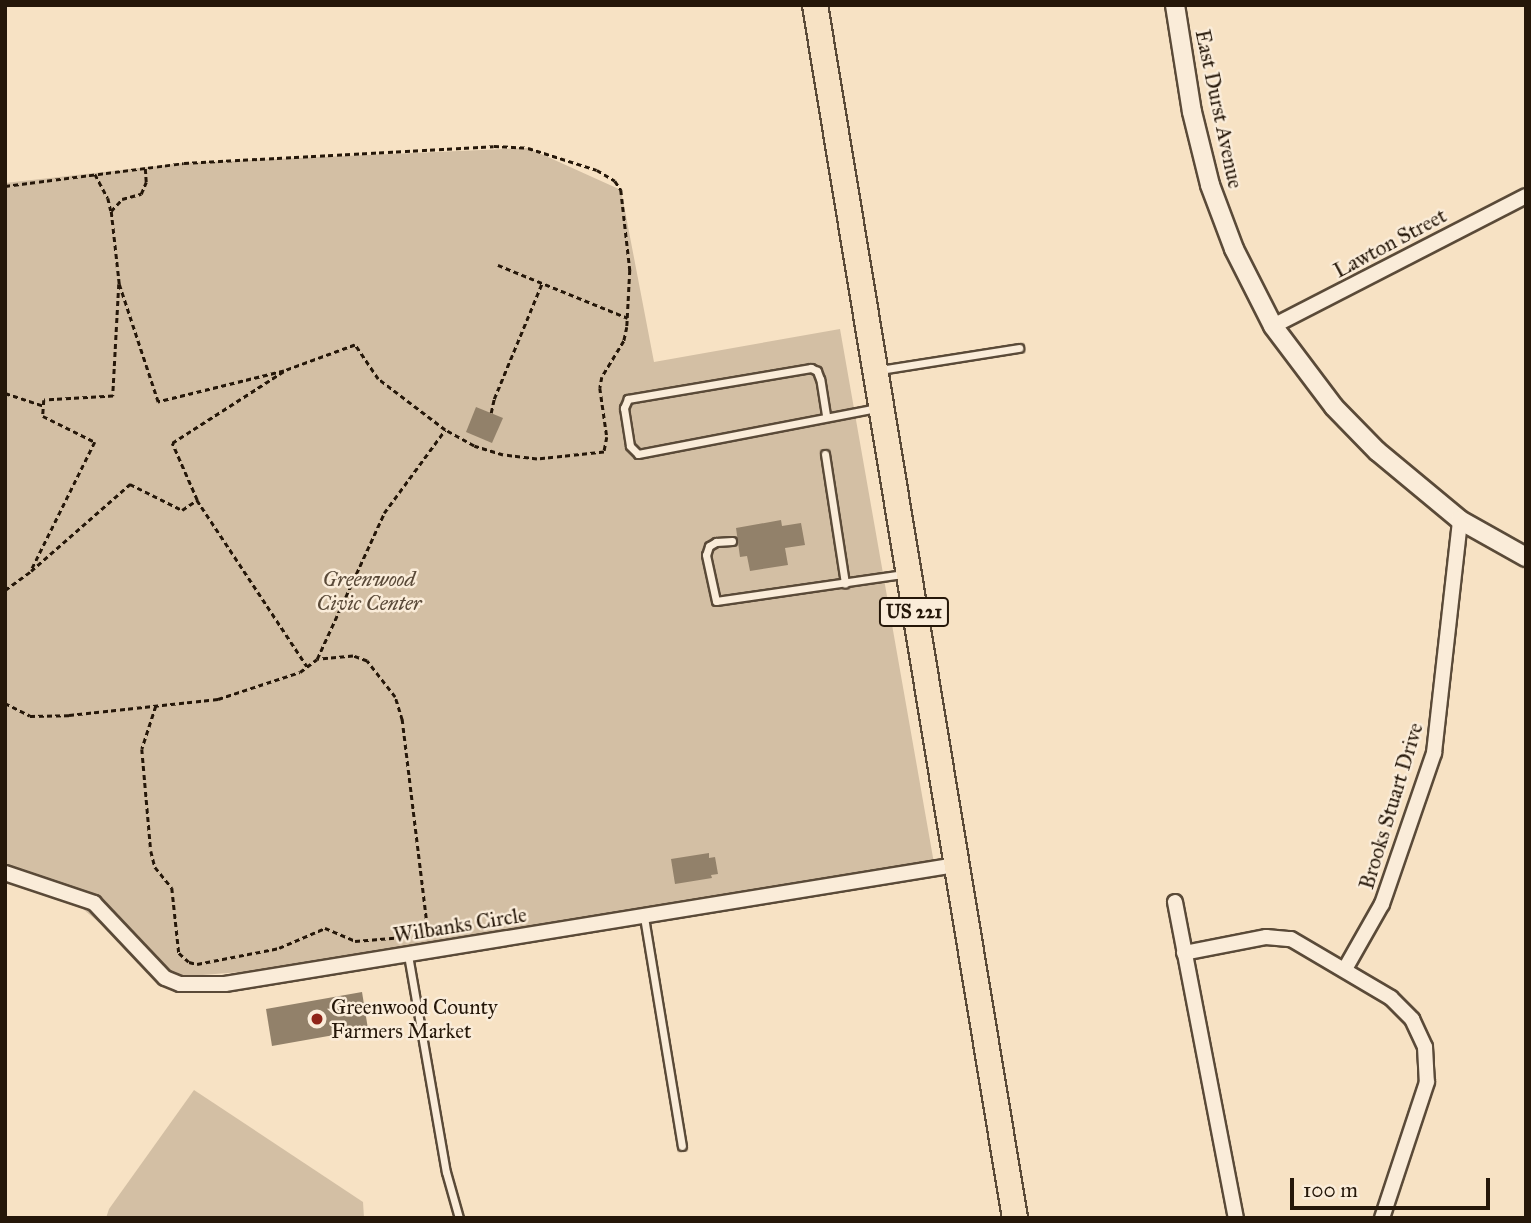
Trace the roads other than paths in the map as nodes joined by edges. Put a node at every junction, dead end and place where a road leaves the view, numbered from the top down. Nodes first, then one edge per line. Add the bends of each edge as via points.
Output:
1 (815, 5) edge
2 (1175, 5) edge
3 (1526, 196) edge
4 (1273, 326) junction
5 (1019, 348) dead end
6 (876, 371) junction
7 (882, 407) junction
8 (826, 415) junction
9 (825, 453) dead end
10 (1460, 520) junction
11 (732, 541) dead end
12 (1526, 557) edge
13 (908, 574) junction
14 (845, 583) junction
15 (956, 865) junction
16 (5, 873) edge
17 (1175, 902) dead end
18 (644, 917) junction
19 (1185, 953) junction
20 (408, 955) junction
21 (1345, 969) junction
22 (682, 1146) dead end
23 (459, 1218) edge
24 (1016, 1218) edge
25 (1236, 1218) edge
26 (1382, 1218) edge

1 - 6 highway, US 221
2 - 4 street, East Durst Avenue via 1192,112 1210,186 1234,250
3 - 4 street, Lawton Street
4 - 10 street, East Durst Avenue via 1355,430
5 - 6 lane
6 - 7 highway, US 221
7 - 8 lane
7 - 13 highway, US 221
8 - 8 lane via 820,379 811,368 628,399 624,408 630,446 638,454
9 - 14 lane
10 - 12 street, East Durst Avenue
10 - 21 street, Brooks Stuart Drive via 1434,753 1382,904
11 - 14 lane via 716,542 706,555 716,601
13 - 14 lane
13 - 15 highway, US 221
15 - 18 street, Wilbanks Circle
15 - 24 highway, US 221
16 - 20 street, Wilbanks Circle via 94,903 165,978 180,984 225,984
17 - 19 street
18 - 20 street, Wilbanks Circle
18 - 22 lane
19 - 21 street via 1280,937 1302,943
19 - 25 street
20 - 23 lane via 446,1172
21 - 26 street via 1402,1008 1419,1031 1427,1063 1422,1100

